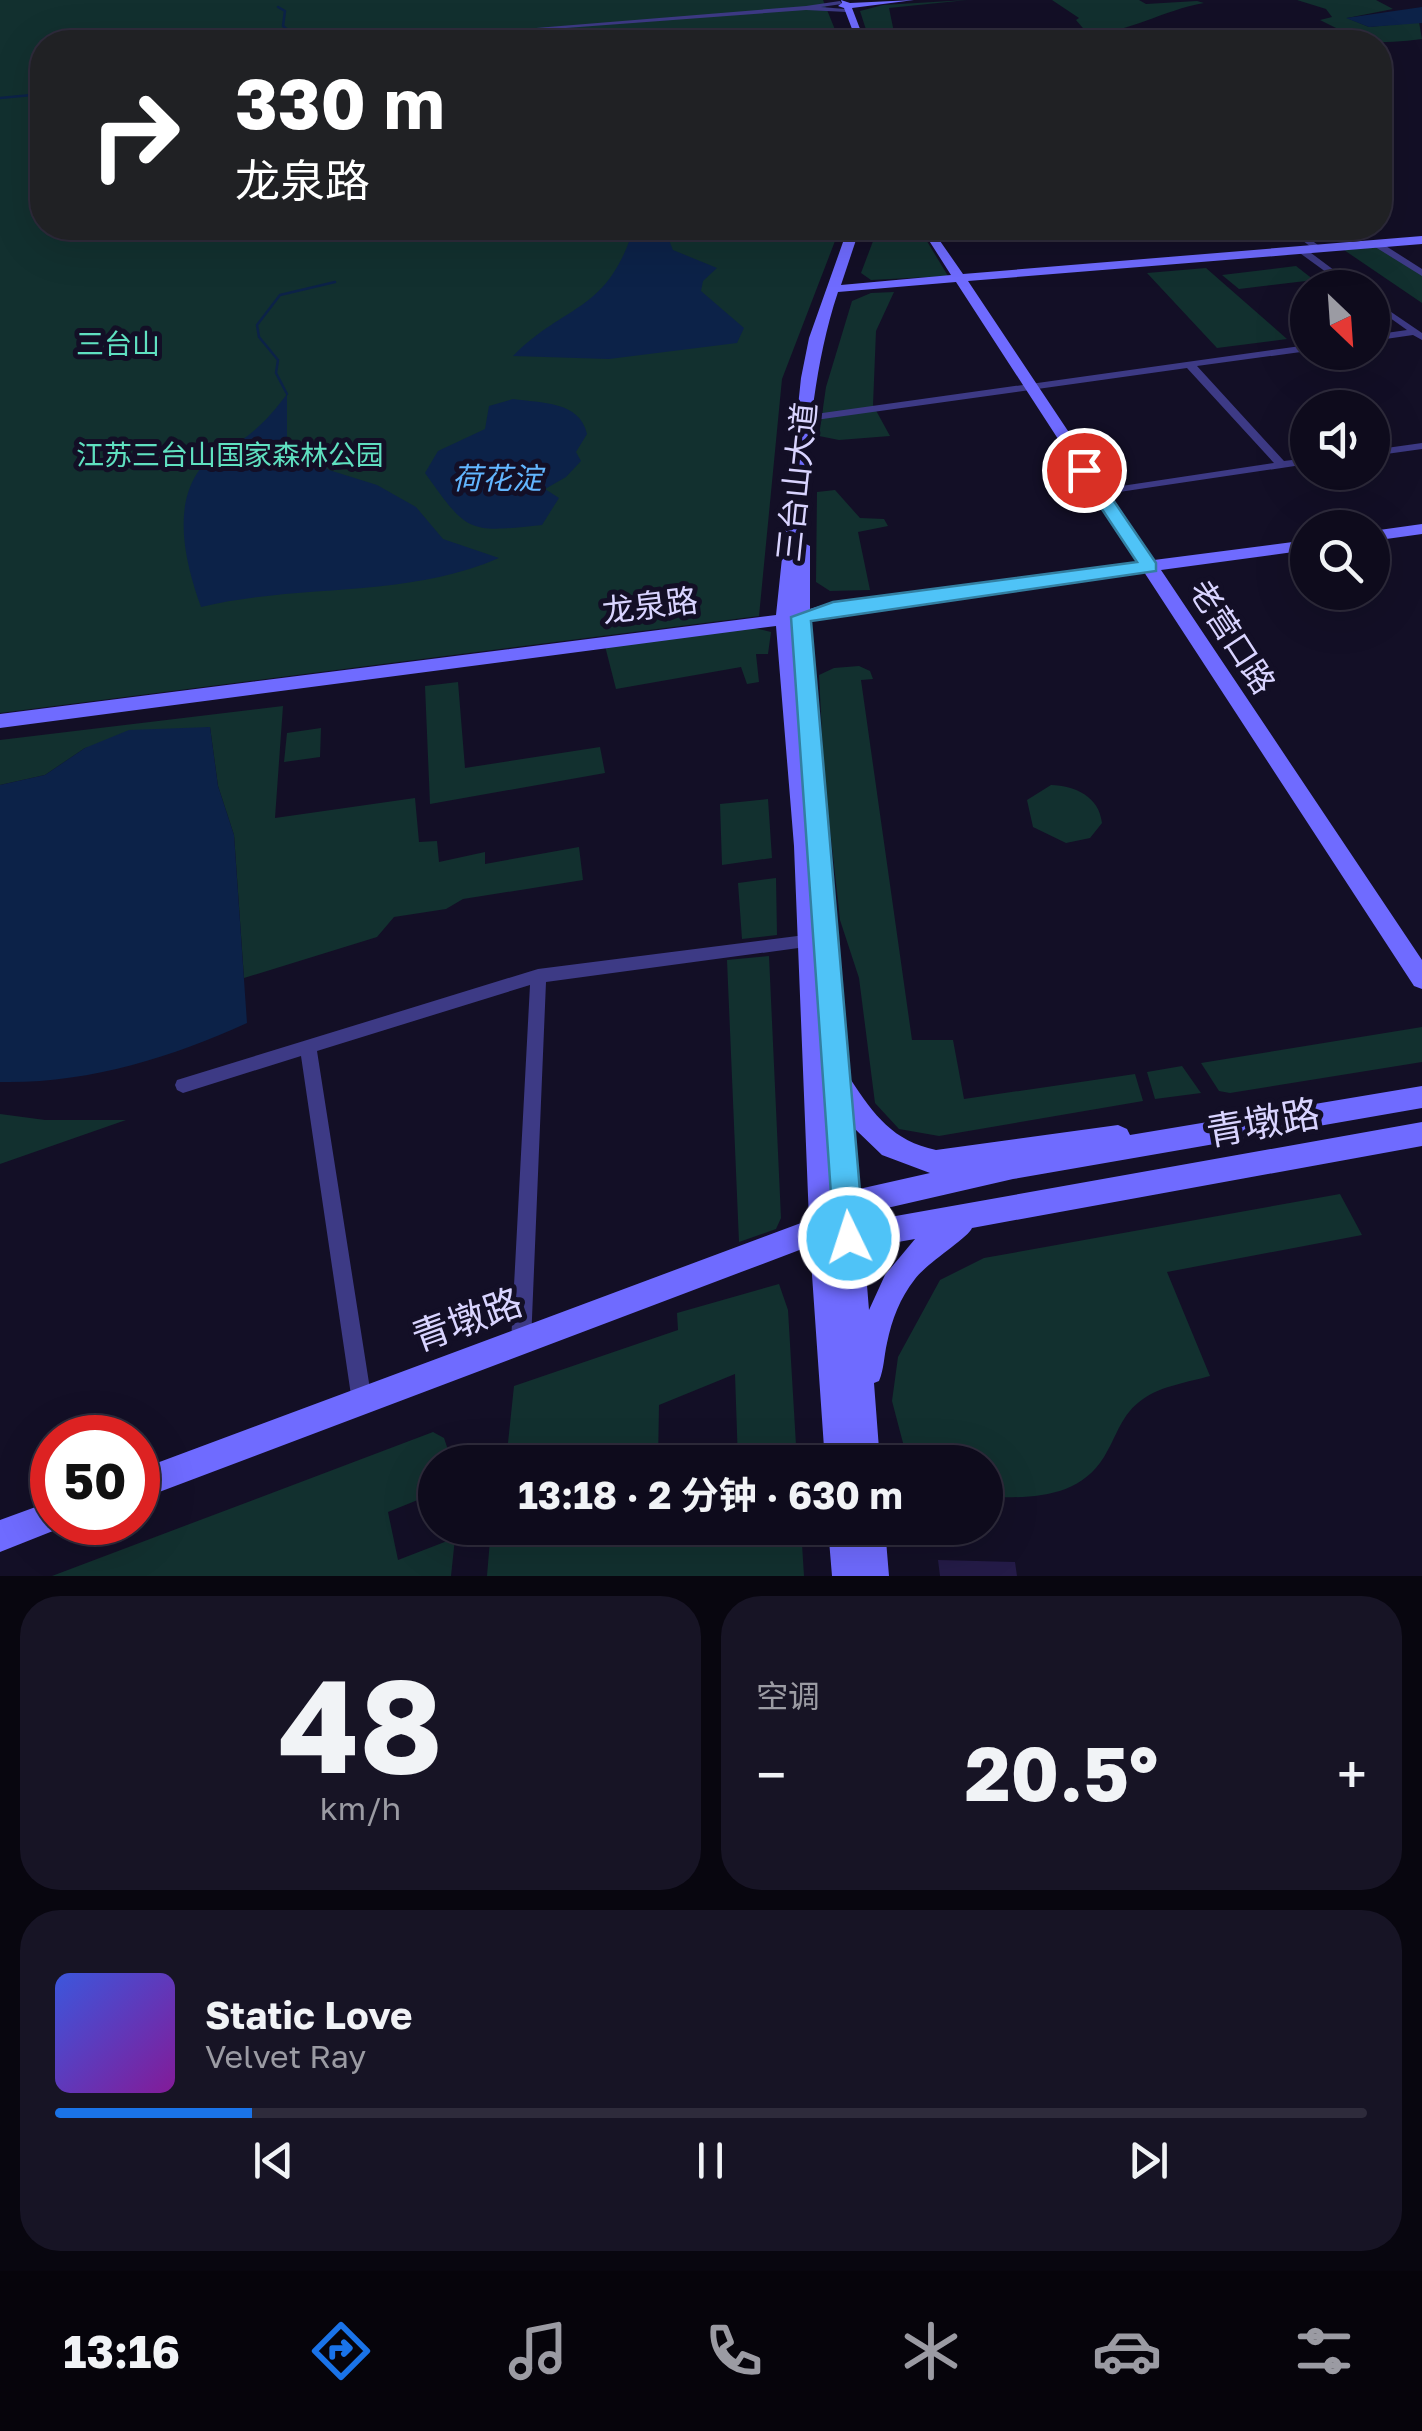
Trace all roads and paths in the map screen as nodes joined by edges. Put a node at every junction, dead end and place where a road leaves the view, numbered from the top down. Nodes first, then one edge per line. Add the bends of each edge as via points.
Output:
1 (892, 0) edge
2 (910, 0) edge
3 (844, 4) edge
4 (539, 28) dead end
5 (854, 30) edge
6 (851, 240) edge
7 (860, 240) edge
8 (934, 240) edge
9 (1307, 240) edge
10 (1422, 240) edge
11 (1376, 243) junction
12 (1318, 248) junction
13 (1300, 249) junction
14 (1329, 270) edge
15 (1422, 273) edge
16 (960, 280) junction
17 (838, 290) junction
18 (1390, 314) edge
19 (1419, 334) edge
20 (1390, 336) edge
21 (1290, 351) edge
22 (1191, 366) junction
23 (1030, 388) junction
24 (807, 418) junction
25 (1422, 446) edge
26 (1390, 450) edge
27 (1290, 463) edge
28 (1281, 464) junction
29 (1099, 492) junction
30 (1422, 529) edge
31 (1390, 533) edge
32 (1290, 547) edge
33 (1149, 567) junction
34 (792, 618) junction
35 (0, 721) edge
36 (819, 939) junction
37 (538, 976) junction
38 (1422, 979) edge
39 (308, 1047) junction
40 (838, 1078) junction
41 (183, 1085) dead end
42 (1422, 1097) edge
43 (1225, 1131) junction
44 (1422, 1134) edge
45 (994, 1212) junction
46 (833, 1225) junction
47 (521, 1343) junction
48 (362, 1402) junction
49 (839, 1445) edge
50 (863, 1445) edge
51 (866, 1445) edge
52 (160, 1477) edge
53 (30, 1524) edge
54 (0, 1536) edge
55 (845, 1545) edge
56 (871, 1545) edge
57 (848, 1576) edge
58 (873, 1576) edge

1 - 3 main road
2 - 3 main road
3 - 4 street
3 - 5 main road
6 - 17 main road, 三台山大道
7 - 17 main road, 三台山大道
8 - 16 main road, 老营口路
9 - 12 street
10 - 11 main road
11 - 12 main road
11 - 15 street
12 - 13 main road
13 - 14 street
13 - 16 main road
16 - 17 main road
16 - 23 main road, 老营口路
17 - 24 main road, 三台山大道 via 816,338
18 - 19 street
19 - 20 street
21 - 22 street
22 - 23 street
22 - 28 street
23 - 24 street
23 - 29 main road, 老营口路
24 - 34 main road, 三台山大道
25 - 26 street
27 - 28 street
28 - 29 street
29 - 33 main road, 老营口路
30 - 31 main road
32 - 33 main road, 龙泉路
33 - 34 main road, 龙泉路
33 - 38 main road, 老营口路
34 - 35 main road, 龙泉路
34 - 36 main road, 三台山大道
36 - 37 street
36 - 40 main road, 三台山大道
36 - 46 main road, 三台山大道
37 - 39 street
37 - 47 street
39 - 41 street
39 - 48 street
40 - 43 main road via 880,1143 906,1158 936,1162 1110,1138
40 - 46 main road, 三台山大道
42 - 43 main road, 青墩路
43 - 46 main road, 青墩路 via 1013,1168
44 - 45 main road, 青墩路
45 - 46 main road, 青墩路
45 - 51 main road via 940,1234 921,1250 881,1308 871,1344
46 - 47 main road, 青墩路
46 - 49 main road, 三台山大道
46 - 50 main road, 三台山大道
47 - 48 main road, 青墩路
48 - 52 main road, 青墩路
53 - 54 main road
55 - 57 main road
56 - 58 main road

